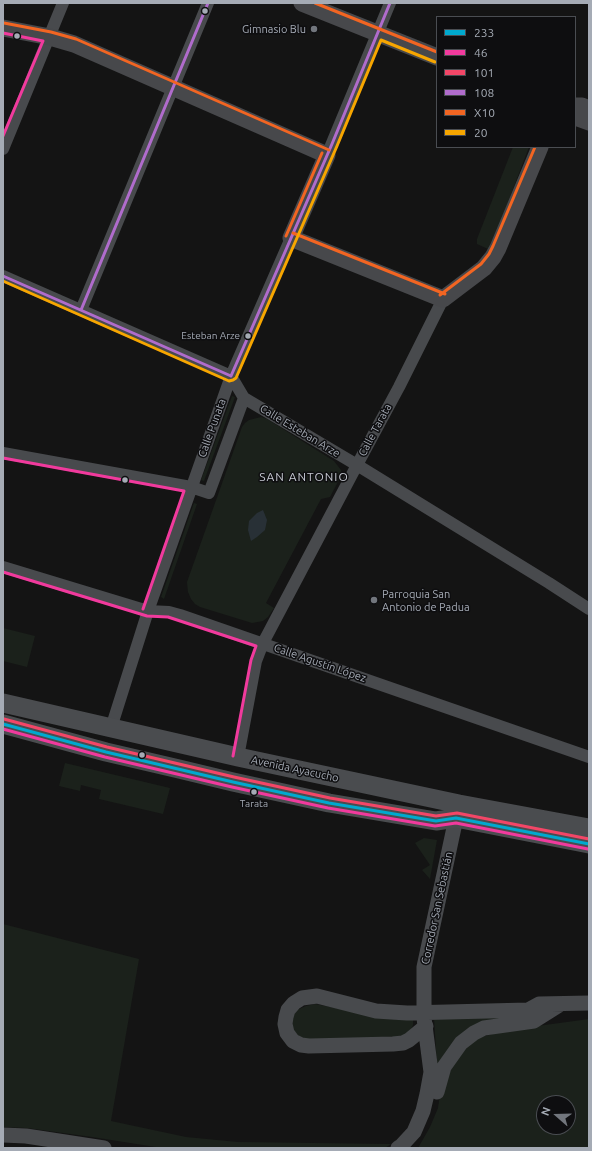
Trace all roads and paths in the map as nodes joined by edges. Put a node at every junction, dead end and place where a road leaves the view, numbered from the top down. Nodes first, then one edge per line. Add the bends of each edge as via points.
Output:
1 (64, 3) edge
2 (208, 3) edge
3 (302, 3) edge
4 (390, 3) edge
5 (3, 28) edge
6 (378, 34) junction
7 (50, 37) junction
8 (436, 57) edge
9 (174, 87) junction
10 (576, 106) edge
11 (589, 109) edge
12 (576, 118) edge
13 (589, 122) edge
14 (540, 148) edge
15 (3, 149) edge
16 (327, 155) junction
17 (291, 238) junction
18 (3, 276) edge
19 (443, 299) junction
20 (81, 310) junction
21 (231, 376) junction
22 (244, 398) junction
23 (3, 453) edge
24 (357, 465) junction
25 (191, 487) junction
26 (3, 567) edge
27 (589, 609) edge
28 (148, 611) junction
29 (263, 643) junction
30 (3, 703) edge
31 (3, 724) edge
32 (111, 728) junction
33 (238, 757) junction
34 (589, 757) edge
35 (458, 811) junction
36 (589, 828) edge
37 (589, 844) edge
38 (589, 1003) edge
39 (561, 1004) junction
40 (425, 1022) junction
41 (3, 1135) edge
42 (104, 1148) edge
43 (398, 1148) edge
44 (413, 1148) edge

1 - 7 street
2 - 9 street
3 - 6 main road
4 - 6 street, Calle Punata
5 - 7 main road
6 - 8 main road
6 - 16 street, Calle Punata
7 - 9 main road via 74,44
7 - 15 street
9 - 16 main road
9 - 20 street
10 - 11 main road
12 - 13 main road
14 - 19 main road, Calle Tarata via 493,257 484,268
16 - 17 main road, Calle Punata
17 - 19 main road
17 - 21 street, Calle Punata
18 - 20 street
19 - 24 street, Calle Tarata
20 - 21 street
21 - 22 street, Calle Esteban Arze
21 - 25 street, Calle Punata
22 - 24 street, Calle Esteban Arze
22 - 25 street, Calle Punata via 209,493
23 - 25 street
24 - 27 street, Calle Esteban Arze
24 - 29 street, Calle Tarata
25 - 28 street, Calle Punata
26 - 28 street, Calle Agustín López
28 - 29 street, Calle Agustín López via 169,612
28 - 32 street, Calle Punata
29 - 33 street, Calle Tarata via 256,661
29 - 34 street, Calle Agustín López
30 - 32 main road, Avenida Ayacucho
31 - 35 main road, Avenida Ayacucho via 142,761 329,803 436,820
32 - 33 main road, Avenida Ayacucho
33 - 35 main road, Avenida Ayacucho
35 - 36 main road, Avenida Ayacucho
35 - 37 main road, Avenida Ayacucho
35 - 40 street, Corredor San Sebastián via 424,967
38 - 39 street
39 - 40 street via 539,1004 528,1010 407,1013 376,1010 317,996 302,998 294,1003 288,1010 285,1024 287,1033 293,1041 309,1046 403,1042 409,1040
39 - 44 street via 534,1021 484,1028 461,1043 444,1066 432,1114 422,1136
40 - 43 street, Corredor San Sebastián via 431,1072 427,1094 414,1132
41 - 42 street

